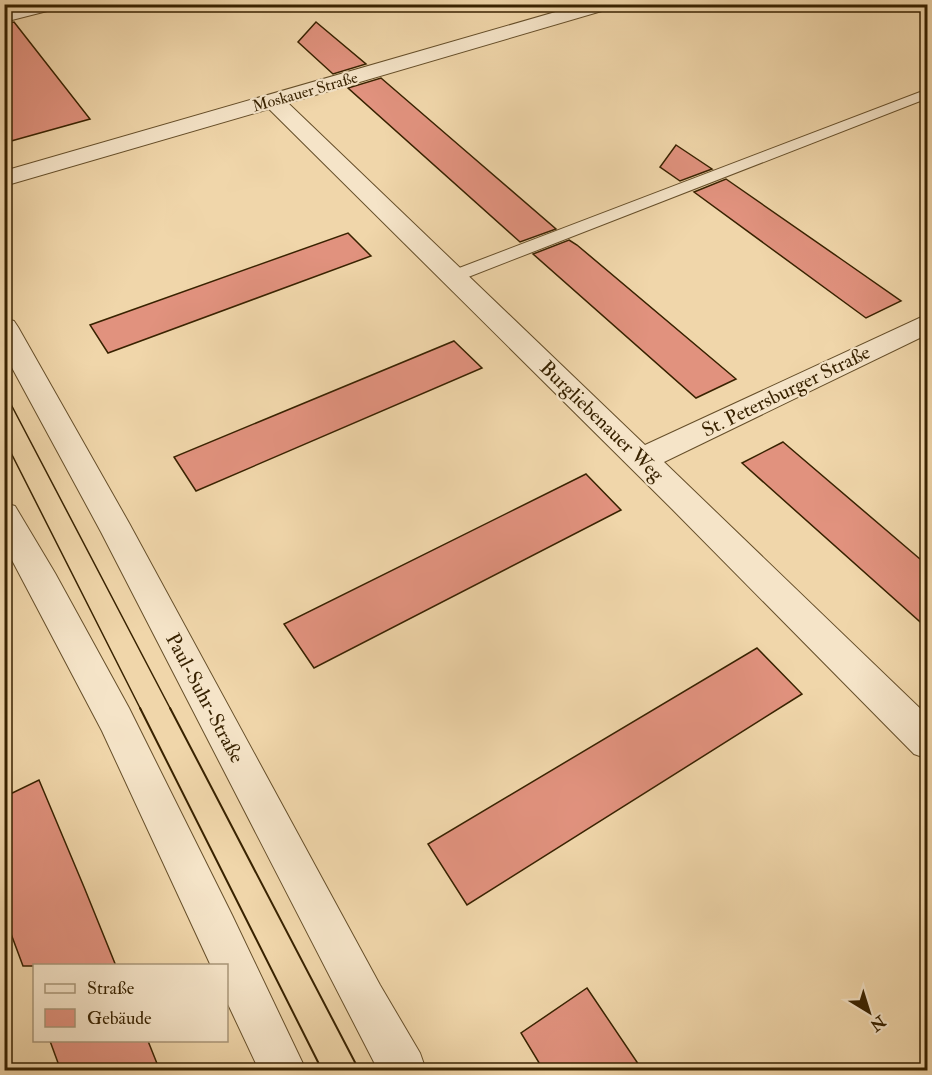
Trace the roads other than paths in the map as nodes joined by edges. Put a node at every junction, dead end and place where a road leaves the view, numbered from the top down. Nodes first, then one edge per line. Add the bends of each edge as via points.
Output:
1 (52, 4) edge
2 (605, 4) edge
3 (4, 16) edge
4 (927, 93) edge
5 (274, 101) junction
6 (4, 179) edge
7 (452, 278) junction
8 (927, 323) edge
9 (4, 327) edge
10 (643, 459) junction
11 (4, 515) edge
12 (927, 742) edge
13 (283, 1071) edge
14 (403, 1071) edge

1 - 3 street
2 - 5 street, Moskauer Straße
4 - 7 lane
5 - 6 street, Moskauer Straße
5 - 7 street, Burgliebenauer Weg
7 - 10 street, Burgliebenauer Weg
8 - 10 street, St. Petersburger Straße
9 - 14 street, Paul-Suhr-Straße via 123,542
10 - 12 street, Burgliebenauer Weg
11 - 13 street via 39,572 113,716

